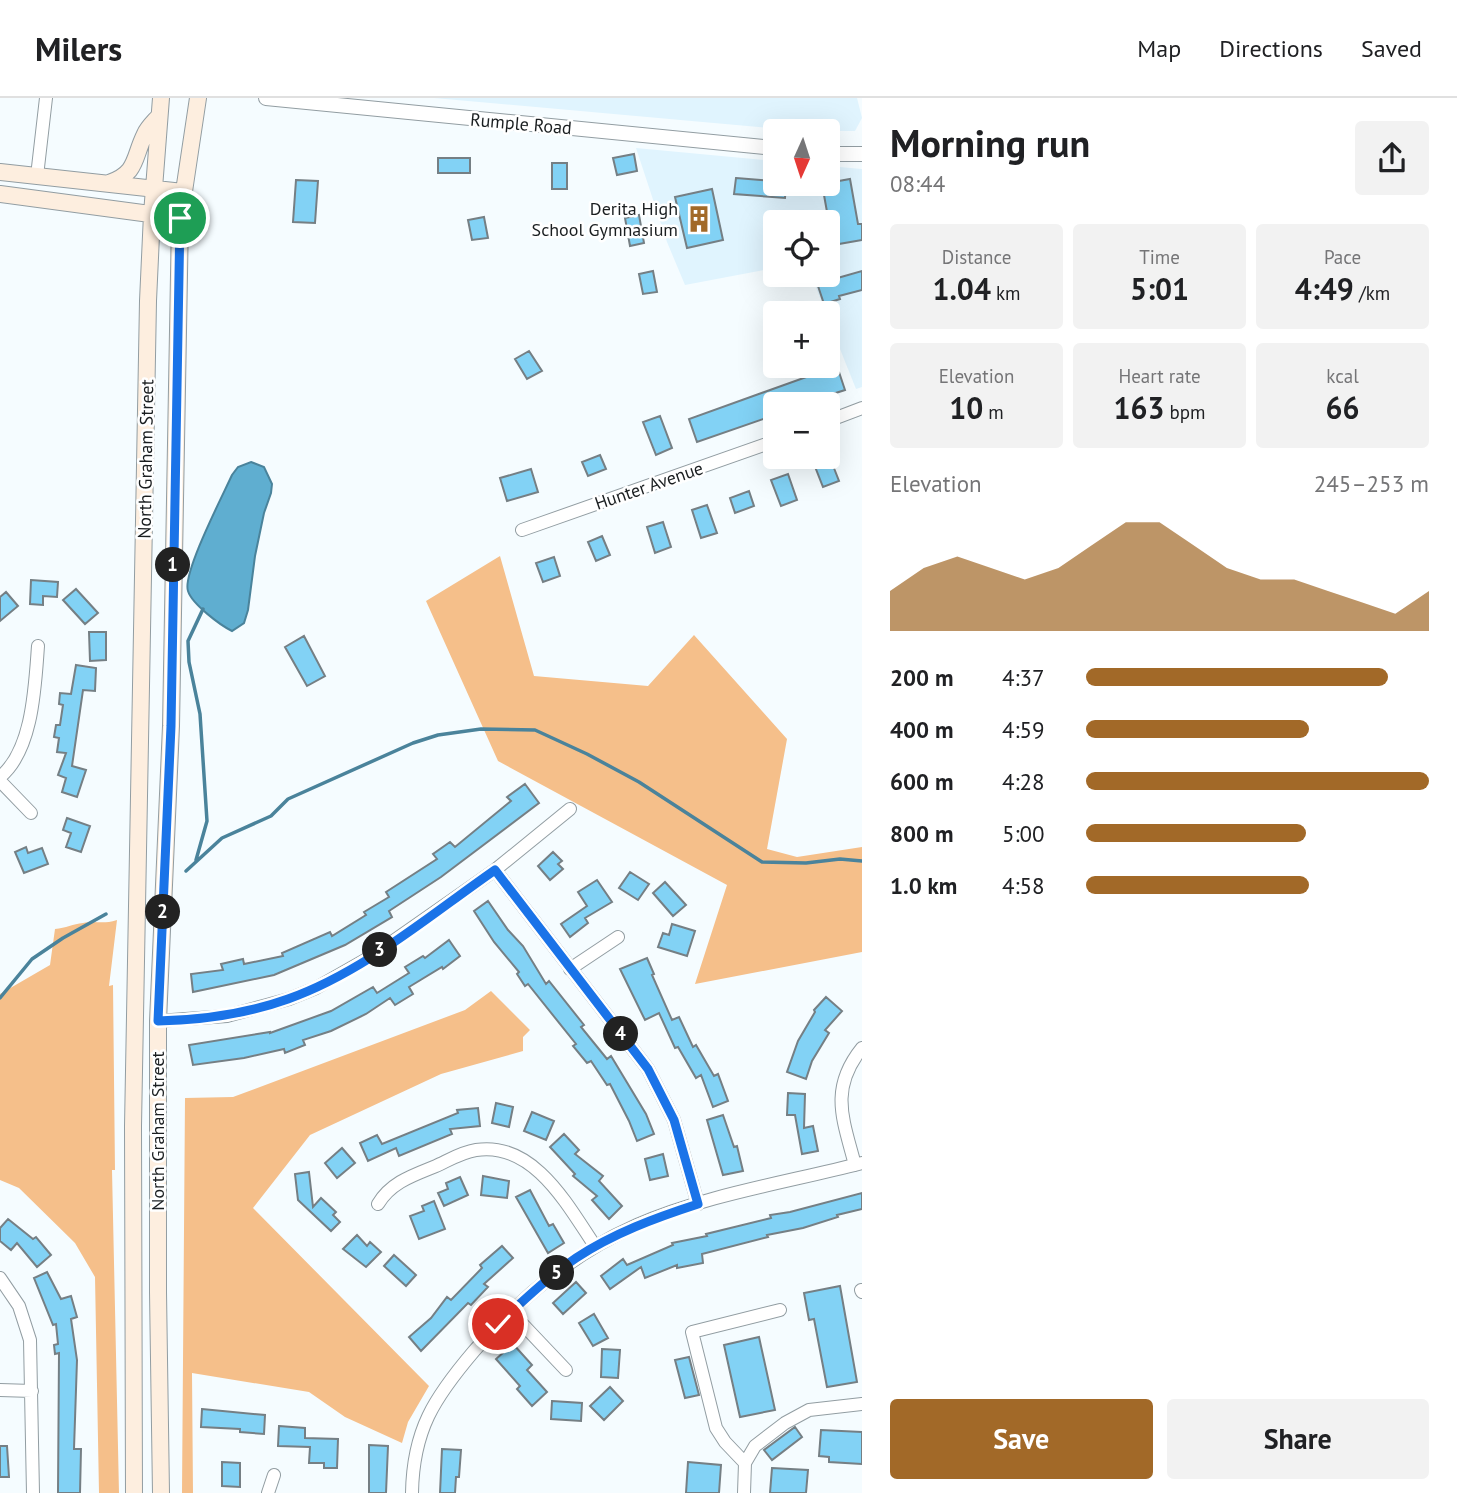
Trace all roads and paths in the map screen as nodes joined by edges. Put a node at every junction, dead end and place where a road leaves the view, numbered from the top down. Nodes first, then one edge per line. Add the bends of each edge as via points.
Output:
1 (46, 98) edge
2 (162, 98) edge
3 (198, 98) edge
4 (266, 98) edge
5 (159, 116) junction
6 (763, 147) edge
7 (840, 154) edge
8 (862, 154) edge
9 (0, 172) edge
10 (37, 176) junction
11 (107, 183) junction
12 (154, 189) junction
13 (183, 192) junction
14 (0, 194) edge
15 (152, 214) junction
16 (180, 218) junction
17 (862, 408) edge
18 (840, 416) edge
19 (763, 445) edge
20 (522, 530) dead end
21 (38, 646) dead end
22 (0, 779) edge
23 (570, 809) dead end
24 (31, 813) dead end
25 (495, 870) junction
26 (618, 937) dead end
27 (570, 969) junction
28 (158, 1021) junction
29 (862, 1048) edge
30 (858, 1164) edge
31 (378, 1204) dead end
32 (698, 1204) junction
33 (595, 1246) junction
34 (0, 1278) edge
35 (780, 1310) dead end
36 (512, 1312) junction
37 (566, 1370) dead end
38 (0, 1390) edge
39 (32, 1391) junction
40 (862, 1404) edge
41 (745, 1463) junction
42 (274, 1475) dead end
43 (33, 1493) edge
44 (134, 1493) edge
45 (161, 1493) edge
46 (268, 1493) edge
47 (412, 1493) edge
48 (744, 1493) edge

1 - 10 street
2 - 5 main road, North Graham Street
3 - 13 main road, North Graham Street
4 - 6 street, Rumple Road
5 - 11 main road via 145,132 131,170
5 - 12 main road, North Graham Street
7 - 8 street
9 - 10 main road
10 - 11 main road
11 - 12 main road
12 - 13 main road
12 - 15 main road, North Graham Street
13 - 16 main road, North Graham Street
14 - 15 main road
15 - 16 main road
15 - 44 main road, North Graham Street via 132,1126
16 - 28 main road, North Graham Street via 171,726
17 - 18 street
19 - 20 street, Hunter Avenue
21 - 22 street via 26,737
22 - 24 street
23 - 25 street
25 - 27 street
25 - 28 street via 372,956 316,988 227,1016
26 - 27 street
27 - 32 street via 662,1094
28 - 45 main road, North Graham Street
29 - 30 street via 847,1069 840,1096 843,1122
30 - 32 street
31 - 33 street via 399,1182 465,1153 504,1151 544,1176
32 - 33 street
33 - 36 street
34 - 39 street via 25,1321
35 - 41 street via 692,1332 716,1428
36 - 37 street
36 - 47 street via 456,1372 422,1427 414,1455
38 - 39 street
39 - 43 street
40 - 41 street via 799,1414 755,1446
41 - 48 street
42 - 46 street

